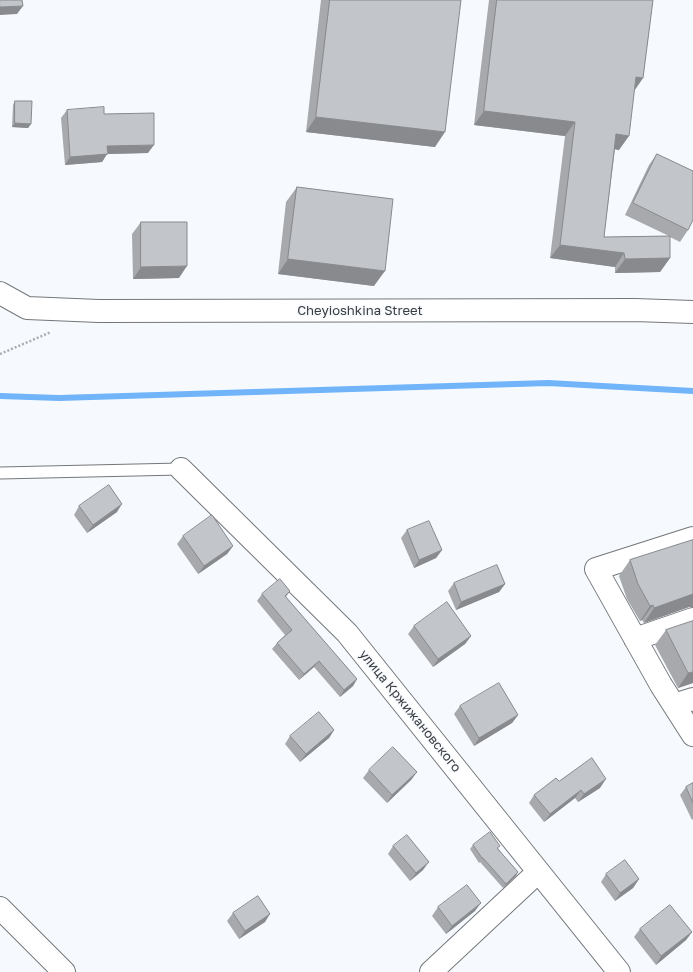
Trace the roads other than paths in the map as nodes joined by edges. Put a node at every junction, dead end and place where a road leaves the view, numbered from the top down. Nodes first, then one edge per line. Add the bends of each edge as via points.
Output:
1 (0, 292) edge
2 (693, 312) edge
3 (181, 468) joint
4 (0, 474) edge
5 (693, 538) edge
6 (693, 619) edge
7 (635, 639) junction
8 (683, 702) edge
9 (693, 735) edge
10 (538, 872) junction
11 (0, 908) edge
12 (64, 972) edge
13 (431, 972) edge
14 (619, 972) edge

1 - 2 street, Cheyioshkina Street via 27,308 99,311
3 - 4 lane
3 - 10 street, улица Кржижановского via 347,633
5 - 7 street via 596,569
6 - 7 street
7 - 8 street via 661,685
8 - 9 street
10 - 13 street
10 - 14 street, улица Кржижановского
11 - 12 street

